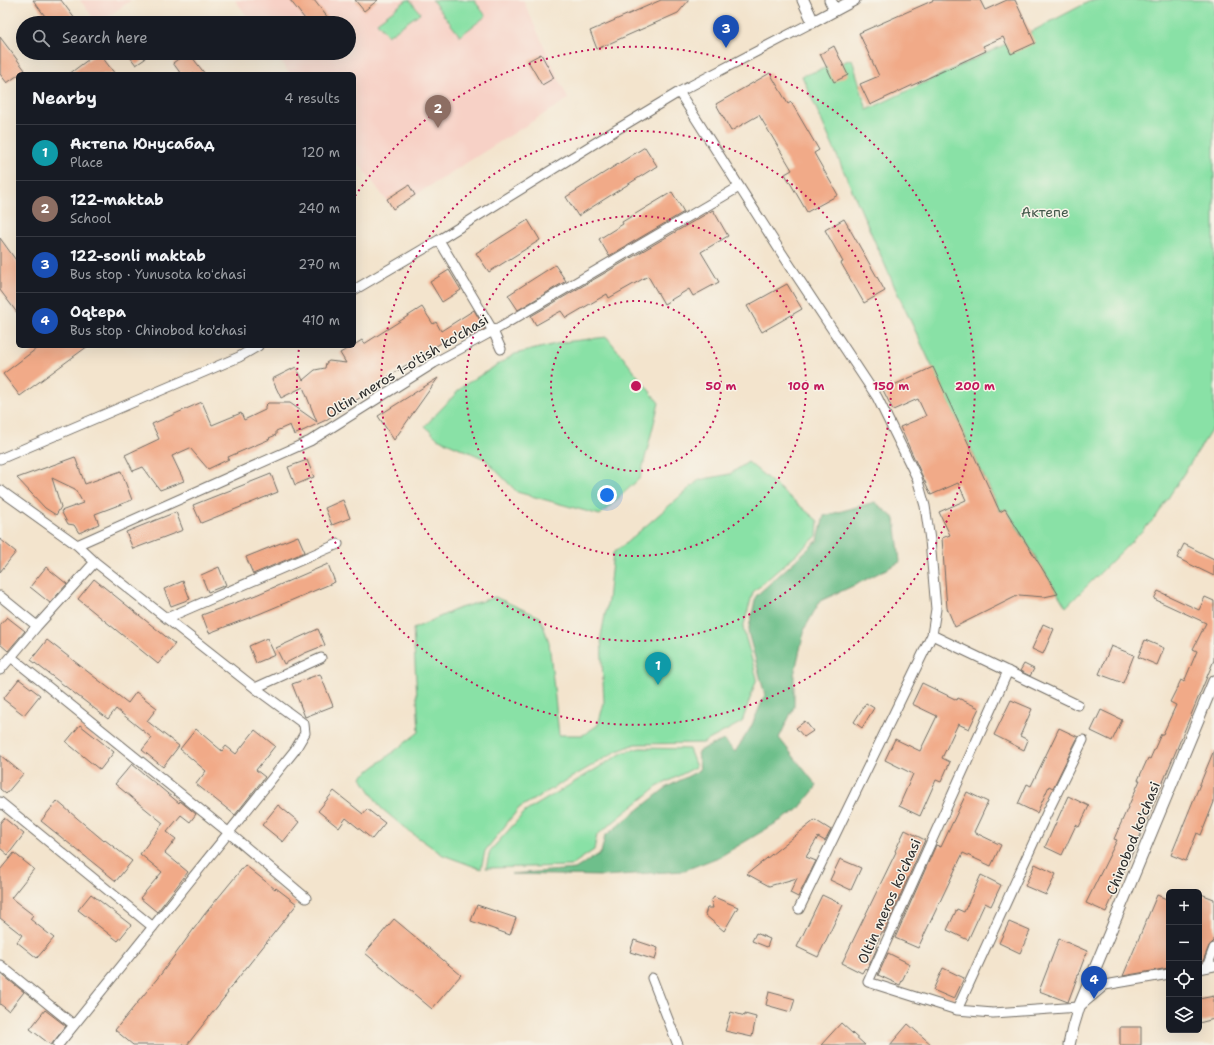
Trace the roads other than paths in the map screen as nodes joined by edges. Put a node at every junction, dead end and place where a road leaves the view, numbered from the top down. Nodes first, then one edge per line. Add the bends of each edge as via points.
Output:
1 (803, 0) edge
2 (854, 0) edge
3 (833, 5) edge
4 (813, 22) junction
5 (679, 92) junction
6 (739, 187) junction
7 (438, 240) junction
8 (356, 289) edge
9 (492, 331) junction
10 (255, 348) edge
11 (501, 349) dead end
12 (0, 459) edge
13 (0, 490) edge
14 (338, 544) dead end
15 (77, 545) junction
16 (95, 562) junction
17 (0, 596) edge
18 (167, 618) junction
19 (37, 626) junction
20 (932, 635) junction
21 (11, 657) junction
22 (320, 658) dead end
23 (0, 670) edge
24 (1008, 671) junction
25 (1214, 681) edge
26 (255, 688) junction
27 (1078, 705) dead end
28 (1083, 740) dead end
29 (0, 802) edge
30 (228, 832) junction
31 (306, 898) dead end
32 (799, 909) dead end
33 (152, 927) junction
34 (1214, 948) edge
35 (0, 964) edge
36 (1207, 967) edge
37 (1166, 975) edge
38 (652, 978) dead end
39 (1079, 1007) junction
40 (957, 1010) junction
41 (74, 1025) junction
42 (58, 1045) edge
43 (678, 1045) edge
44 (1069, 1045) edge

1 - 4 street
2 - 3 street
3 - 4 street
4 - 5 street
5 - 6 street
5 - 7 street
6 - 9 street, Oltin meros 1-o'tish ko'chasi
6 - 20 street via 877,397 917,478 925,506 930,540 936,609
7 - 8 street
7 - 9 street
9 - 11 street
9 - 15 street, Oltin meros 1-o'tish ko'chasi via 434,363 310,441
10 - 12 street via 239,357
13 - 15 street
14 - 18 street
15 - 16 street
16 - 18 street
16 - 19 street
17 - 19 street
18 - 26 street
19 - 21 street
20 - 24 street
20 - 32 street
21 - 23 street
21 - 30 street
22 - 26 street
24 - 27 street
24 - 40 street, Oltin meros ko'chasi via 868,982
25 - 39 street, Chinobod ko'chasi
26 - 30 street via 304,724 305,733 295,750
28 - 40 street
29 - 33 street
30 - 31 street
30 - 33 street
33 - 41 street
34 - 36 street
35 - 41 street
37 - 39 street via 1105,985
38 - 43 street
39 - 40 street via 993,1013
39 - 44 street, Chinobod ko'chasi
41 - 42 street

